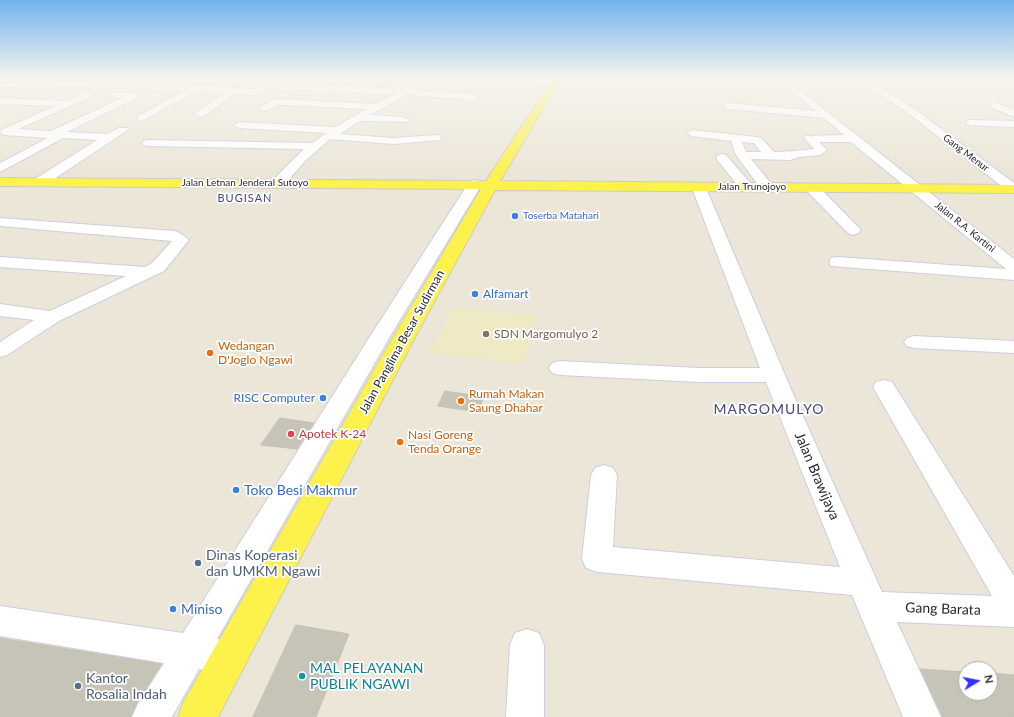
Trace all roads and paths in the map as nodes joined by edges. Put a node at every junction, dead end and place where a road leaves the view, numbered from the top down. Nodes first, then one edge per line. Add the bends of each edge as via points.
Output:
1 (61, 110) edge
2 (86, 110) edge
3 (156, 110) edge
4 (205, 110) edge
5 (372, 110) edge
6 (535, 110) edge
7 (777, 110) edge
8 (820, 110) edge
9 (911, 110) edge
10 (200, 114) dead end
11 (826, 115) junction
12 (142, 118) dead end
13 (305, 119) dead end
14 (356, 120) junction
15 (404, 120) dead end
16 (970, 123) dead end
17 (0, 124) edge
18 (19, 124) junction
19 (239, 124) dead end
20 (1014, 124) edge
21 (122, 130) dead end
22 (338, 130) junction
23 (524, 132) junction
24 (537, 133) dead end
25 (692, 133) dead end
26 (55, 135) junction
27 (328, 136) junction
28 (109, 137) junction
29 (436, 138) dead end
30 (736, 138) junction
31 (854, 140) junction
32 (148, 143) dead end
33 (315, 146) junction
34 (742, 155) junction
35 (770, 155) junction
36 (503, 158) junction
37 (722, 158) dead end
38 (520, 161) dead end
39 (0, 168) edge
40 (40, 182) junction
41 (3, 184) edge
42 (278, 184) junction
43 (483, 184) junction
44 (746, 187) junction
45 (767, 187) junction
46 (698, 188) junction
47 (812, 188) junction
48 (916, 188) junction
49 (1014, 189) edge
50 (0, 222) edge
51 (853, 230) dead end
52 (0, 262) edge
53 (837, 262) dead end
54 (1014, 267) edge
55 (149, 272) junction
56 (1014, 275) edge
57 (0, 310) edge
58 (52, 317) junction
59 (914, 342) dead end
60 (2, 347) edge
61 (1014, 347) edge
62 (560, 368) dead end
63 (774, 375) junction
64 (884, 387) dead end
65 (604, 475) dead end
66 (867, 594) junction
67 (1014, 604) edge
68 (1014, 612) edge
69 (0, 621) edge
70 (527, 645) dead end
71 (191, 651) junction
72 (229, 658) junction
73 (152, 717) edge
74 (197, 717) edge
75 (525, 717) edge
76 (922, 717) edge

1 - 18 street via 49,112
2 - 26 street
3 - 12 street
4 - 10 street
5 - 14 street
6 - 23 main road, Jalan Panglima Besar Sudirman
7 - 11 street
8 - 11 street, Jalan R.A. Kartini
9 - 49 street, Gang Menur
11 - 31 street, Jalan R.A. Kartini
13 - 14 street
14 - 15 street
14 - 22 street
16 - 20 street
17 - 18 street
18 - 26 street via 5,132
19 - 22 street
21 - 28 street
22 - 27 street
23 - 24 main road
23 - 36 main road, Jalan Panglima Besar Sudirman
25 - 30 street
26 - 28 street
26 - 39 street
27 - 29 street via 394,141
27 - 33 street
28 - 40 street
30 - 34 street
30 - 35 street via 757,140
31 - 35 street via 812,138 810,140 821,150 820,152 787,156
31 - 48 street, Jalan R.A. Kartini
32 - 33 street
33 - 42 street
34 - 35 street
34 - 45 street
36 - 38 main road
36 - 43 main road, Jalan Panglima Besar Sudirman
37 - 44 street
40 - 41 main road, Jalan Letnan Jenderal Sutoyo
40 - 42 main road, Jalan Letnan Jenderal Sutoyo
42 - 43 main road, Jalan Letnan Jenderal Sutoyo
43 - 46 main road, Jalan Trunojoyo
43 - 71 street via 379,338
43 - 72 main road, Jalan Panglima Besar Sudirman via 406,334
44 - 45 main road, Jalan Trunojoyo
44 - 46 main road, Jalan Trunojoyo
45 - 47 main road, Jalan Trunojoyo
46 - 63 street, Jalan Brawijaya
47 - 48 main road, Jalan Trunojoyo
47 - 51 street
48 - 49 main road, Jalan Trunojoyo
48 - 54 street, Jalan R.A. Kartini
50 - 55 street via 168,235 179,238 181,240 165,261
52 - 55 street
53 - 56 street
55 - 58 street
57 - 58 street
58 - 60 street
59 - 61 street
62 - 63 street via 699,375
63 - 66 street, Jalan Brawijaya
64 - 67 street
65 - 66 street, Gang Barata via 597,559 784,576
66 - 68 street, Gang Barata
66 - 76 street, Jalan Brawijaya
69 - 71 street
70 - 75 street
71 - 72 street
71 - 73 street
72 - 74 main road, Jalan Panglima Besar Sudirman

